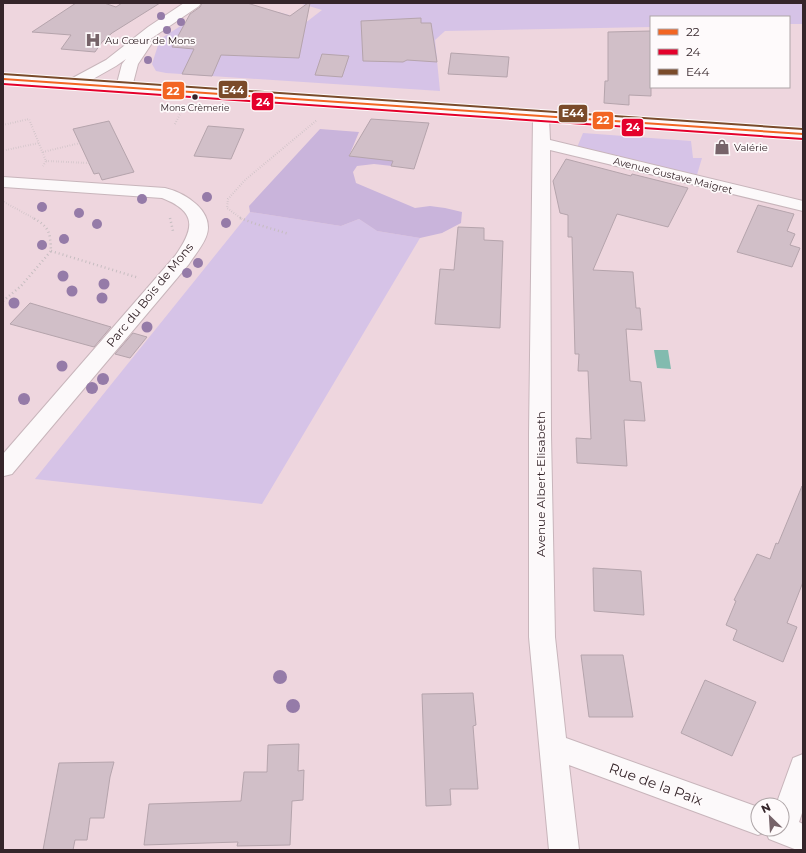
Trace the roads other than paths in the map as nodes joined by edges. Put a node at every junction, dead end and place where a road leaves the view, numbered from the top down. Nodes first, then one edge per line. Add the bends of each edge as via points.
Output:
1 (194, 3) edge
2 (153, 30) junction
3 (3, 79) edge
4 (73, 84) junction
5 (124, 87) junction
6 (541, 117) junction
7 (803, 134) edge
8 (542, 143) junction
9 (3, 182) edge
10 (803, 206) edge
11 (4, 468) dead end
12 (553, 746) junction
13 (803, 767) edge
14 (790, 804) edge
15 (750, 819) edge
16 (564, 850) edge

1 - 2 street
2 - 4 street via 111,63
2 - 5 street via 130,64
3 - 4 street
4 - 5 street
5 - 6 street
6 - 7 street
6 - 8 street, Avenue Albert-Elisabeth
8 - 10 street, Avenue Gustave Maigret
8 - 12 street, Avenue Albert-Elisabeth via 542,637
9 - 11 street, Parc du Bois de Mons via 165,194 183,201 198,221 198,234 182,260
12 - 15 street, Rue de la Paix
12 - 16 street, Avenue Albert-Elisabeth
13 - 14 street

